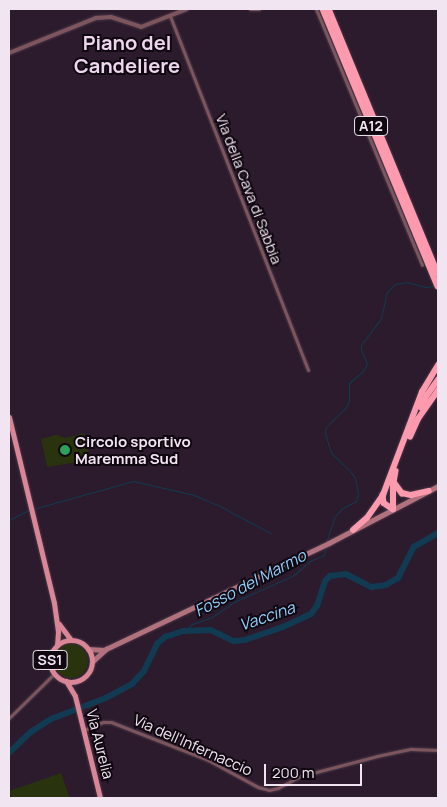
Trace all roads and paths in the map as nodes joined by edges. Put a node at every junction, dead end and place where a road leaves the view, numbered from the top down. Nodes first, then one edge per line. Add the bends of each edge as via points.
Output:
1 (187, 9) edge
2 (250, 9) edge
3 (259, 9) edge
4 (316, 9) edge
5 (323, 9) edge
6 (329, 9) edge
7 (170, 16) junction
8 (9, 53) edge
9 (422, 242) junction
10 (422, 265) dead end
11 (438, 265) edge
12 (438, 273) edge
13 (437, 286) edge
14 (438, 365) edge
15 (308, 370) dead end
16 (438, 379) edge
17 (438, 390) edge
18 (416, 411) junction
19 (9, 417) edge
20 (417, 419) junction
21 (394, 477) junction
22 (438, 486) edge
23 (429, 491) junction
24 (383, 495) junction
25 (392, 509) junction
26 (353, 530) junction
27 (57, 619) junction
28 (71, 640) junction
29 (56, 645) junction
30 (88, 648) junction
31 (106, 649) junction
32 (92, 662) junction
33 (54, 674) junction
34 (83, 678) junction
35 (66, 681) junction
36 (75, 696) junction
37 (9, 718) edge
38 (84, 730) junction
39 (438, 750) edge
40 (100, 798) edge

1 - 7 street
2 - 3 street
4 - 10 street
5 - 9 highway, A12
6 - 9 highway, A12
7 - 8 street via 141,27 109,17 96,18
7 - 15 street, Via della Cava di Sabbia
9 - 11 highway
9 - 12 highway, A12
9 - 13 highway
14 - 18 highway
16 - 18 highway
16 - 20 highway
17 - 20 highway
18 - 24 highway
19 - 27 main road, SS1
20 - 21 highway
21 - 23 highway via 396,487 404,494
21 - 25 highway
22 - 23 main road
23 - 25 main road
24 - 25 highway via 385,504
24 - 26 highway via 367,518
25 - 26 main road
26 - 31 main road
27 - 28 main road, SS1
27 - 29 main road, SS1
28 - 29 main road, SS1
28 - 30 main road, SS1
29 - 33 main road, SS1 via 50,656
30 - 31 main road
30 - 32 main road, SS1
31 - 32 main road
32 - 34 main road, SS1
33 - 35 main road, SS1
33 - 37 street
34 - 35 main road, SS1
34 - 36 main road, Via Aurelia / SS1
35 - 36 main road, Via Aurelia / SS1
36 - 38 main road, Via Aurelia / SS1
38 - 39 street, Via dell'Infernaccio via 105,721 115,723 206,759 269,790 301,776 377,756 411,749
38 - 40 main road, Via Aurelia / SS1

